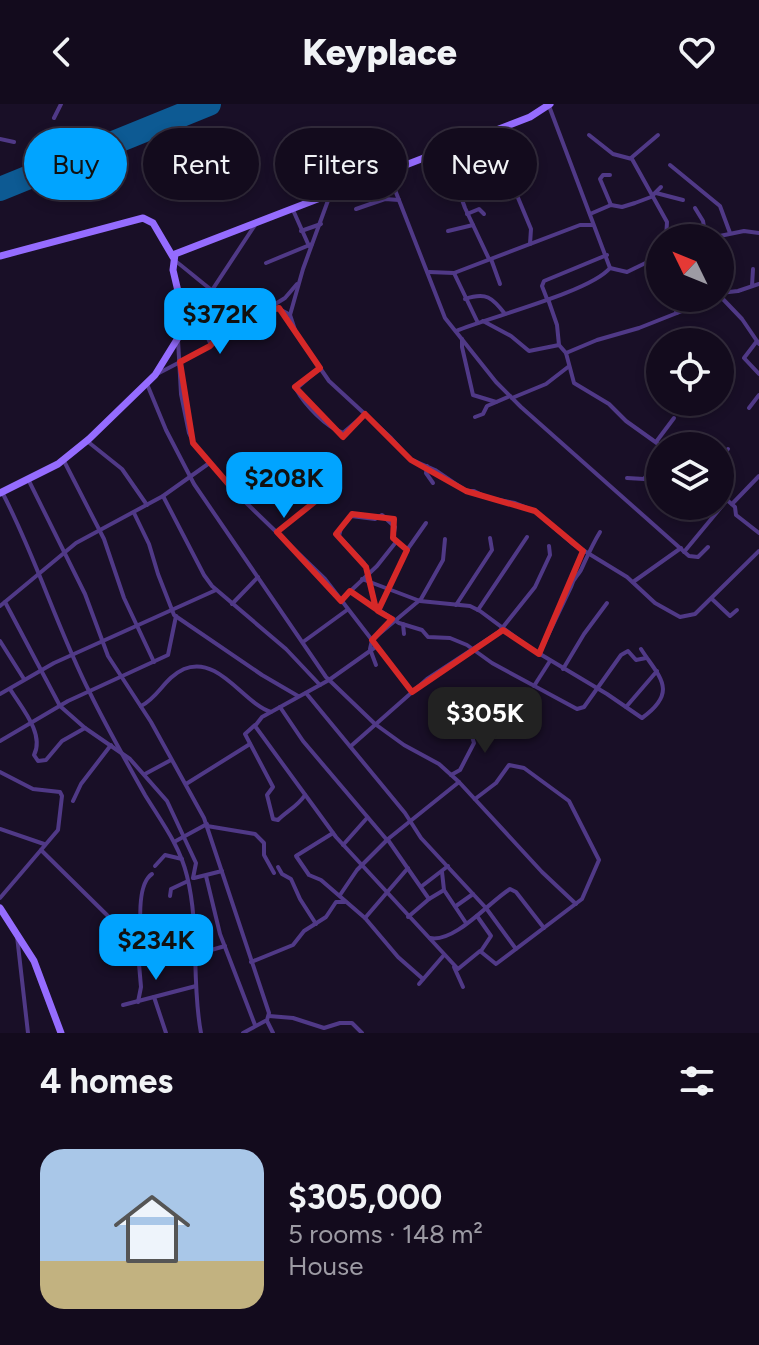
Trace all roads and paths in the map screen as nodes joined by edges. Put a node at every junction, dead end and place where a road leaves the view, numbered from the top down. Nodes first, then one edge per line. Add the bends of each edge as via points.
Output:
1 (61, 104) edge
2 (549, 105) edge
3 (54, 118) dead end
4 (499, 128) edge
5 (589, 135) dead end
6 (658, 135) dead end
7 (0, 139) edge
8 (14, 142) dead end
9 (631, 158) junction
10 (670, 165) dead end
11 (610, 175) dead end
12 (661, 187) dead end
13 (653, 195) junction
14 (313, 200) edge
15 (329, 200) edge
16 (382, 200) edge
17 (399, 200) edge
18 (462, 200) edge
19 (518, 200) edge
20 (683, 200) dead end
21 (611, 205) junction
22 (292, 208) junction
23 (695, 208) dead end
24 (356, 209) dead end
25 (467, 214) junction
26 (484, 214) dead end
27 (590, 214) junction
28 (256, 223) junction
29 (321, 224) junction
30 (667, 224) edge
31 (704, 224) edge
32 (727, 224) edge
33 (473, 225) junction
34 (595, 225) junction
35 (301, 231) junction
36 (448, 231) dead end
37 (734, 233) edge
38 (759, 233) edge
39 (532, 236) junction
40 (544, 239) junction
41 (530, 244) junction
42 (310, 246) junction
43 (607, 255) junction
44 (0, 256) edge
45 (173, 258) junction
46 (490, 259) junction
47 (646, 262) edge
48 (266, 263) dead end
49 (610, 268) junction
50 (753, 269) dead end
51 (429, 272) junction
52 (454, 273) junction
53 (299, 282) junction
54 (500, 284) dead end
55 (759, 284) edge
56 (752, 286) junction
57 (213, 289) junction
58 (734, 291) edge
59 (465, 299) junction
60 (548, 299) junction
61 (272, 306) junction
62 (264, 308) junction
63 (196, 312) junction
64 (732, 312) edge
65 (677, 313) edge
66 (505, 314) junction
67 (290, 315) junction
68 (480, 322) junction
69 (186, 325) junction
70 (456, 331) junction
71 (178, 339) junction
72 (462, 339) junction
73 (758, 343) edge
74 (211, 345) junction
75 (559, 345) junction
76 (566, 353) junction
77 (180, 362) junction
78 (568, 367) junction
79 (320, 368) junction
80 (759, 374) edge
81 (155, 375) junction
82 (147, 384) junction
83 (759, 395) edge
84 (511, 397) junction
85 (496, 402) junction
86 (749, 408) dead end
87 (365, 414) junction
88 (475, 417) dead end
89 (674, 418) dead end
90 (666, 432) edge
91 (646, 435) edge
92 (87, 441) junction
93 (64, 461) junction
94 (209, 464) junction
95 (427, 466) junction
96 (189, 476) junction
97 (646, 476) edge
98 (759, 476) edge
99 (627, 478) dead end
100 (28, 479) junction
101 (433, 483) dead end
102 (1, 493) edge
103 (237, 494) junction
104 (163, 496) junction
105 (734, 502) edge
106 (147, 505) junction
107 (734, 510) edge
108 (134, 513) junction
109 (708, 520) edge
110 (426, 523) dead end
111 (100, 532) junction
112 (277, 532) junction
113 (600, 532) dead end
114 (759, 533) edge
115 (527, 537) dead end
116 (490, 538) dead end
117 (445, 539) dead end
118 (396, 542) junction
119 (549, 546) dead end
120 (708, 547) dead end
121 (407, 550) junction
122 (682, 550) junction
123 (759, 551) edge
124 (64, 553) junction
125 (586, 554) junction
126 (368, 573) junction
127 (38, 574) junction
128 (258, 576) junction
129 (362, 579) junction
130 (633, 582) junction
131 (388, 589) junction
132 (216, 590) junction
133 (351, 592) junction
134 (712, 599) junction
135 (341, 601) junction
136 (420, 601) junction
137 (607, 603) dead end
138 (3, 604) edge
139 (232, 604) junction
140 (456, 605) junction
141 (172, 610) junction
142 (347, 610) junction
143 (478, 610) junction
144 (737, 610) dead end
145 (176, 616) junction
146 (395, 621) junction
147 (403, 624) junction
148 (136, 625) junction
149 (502, 629) junction
150 (404, 634) dead end
151 (372, 640) junction
152 (0, 641) edge
153 (103, 641) junction
154 (303, 642) junction
155 (377, 646) junction
156 (474, 649) junction
157 (641, 649) dead end
158 (370, 651) junction
159 (72, 654) junction
160 (539, 654) junction
161 (646, 658) junction
162 (550, 661) junction
163 (154, 662) junction
164 (376, 665) dead end
165 (41, 669) junction
166 (563, 669) junction
167 (657, 671) junction
168 (123, 678) junction
169 (24, 679) junction
170 (329, 680) junction
171 (320, 685) junction
172 (534, 686) junction
173 (597, 688) junction
174 (9, 689) junction
175 (89, 692) junction
176 (412, 692) junction
177 (306, 693) junction
178 (0, 694) edge
179 (298, 696) junction
180 (60, 706) junction
181 (141, 706) junction
182 (280, 707) junction
183 (626, 707) junction
184 (271, 712) junction
185 (31, 723) junction
186 (375, 724) junction
187 (462, 724) dead end
188 (255, 725) junction
189 (85, 728) junction
190 (0, 741) edge
191 (250, 744) junction
192 (111, 745) junction
193 (351, 746) junction
194 (119, 750) junction
195 (172, 759) junction
196 (0, 772) edge
197 (145, 774) junction
198 (451, 775) junction
199 (459, 782) junction
200 (186, 784) junction
201 (305, 795) junction
202 (475, 799) junction
203 (73, 801) dead end
204 (367, 818) junction
205 (411, 821) junction
206 (207, 825) junction
207 (0, 829) edge
208 (333, 833) junction
209 (185, 836) junction
210 (387, 840) junction
211 (174, 842) junction
212 (44, 844) junction
213 (343, 845) junction
214 (41, 850) junction
215 (182, 859) junction
216 (155, 866) dead end
217 (448, 866) junction
218 (278, 867) dead end
219 (361, 867) junction
220 (409, 868) junction
221 (222, 871) junction
222 (442, 872) junction
223 (274, 873) dead end
224 (152, 874) dead end
225 (206, 876) junction
226 (190, 880) junction
227 (422, 886) junction
228 (444, 890) junction
229 (386, 892) junction
230 (473, 894) junction
231 (340, 895) junction
232 (170, 896) dead end
233 (0, 898) edge
234 (429, 899) junction
235 (346, 902) junction
236 (576, 904) junction
237 (456, 906) junction
238 (0, 908) edge
239 (486, 908) junction
240 (477, 916) junction
241 (408, 917) junction
242 (365, 918) junction
243 (466, 923) junction
244 (316, 924) junction
245 (544, 928) junction
246 (140, 931) junction
247 (17, 932) junction
248 (428, 938) junction
249 (225, 946) junction
250 (516, 949) junction
251 (481, 951) junction
252 (197, 953) junction
253 (444, 955) junction
254 (144, 960) junction
255 (251, 962) junction
256 (453, 965) junction
257 (423, 979) junction
258 (419, 984) dead end
259 (196, 986) junction
260 (463, 987) dead end
261 (154, 997) junction
262 (138, 1002) junction
263 (123, 1005) dead end
264 (268, 1018) junction
265 (255, 1026) junction
266 (319, 1030) edge
267 (28, 1033) edge
268 (61, 1033) edge
269 (166, 1033) edge
270 (201, 1033) edge
271 (243, 1033) edge
272 (273, 1033) edge
273 (362, 1033) edge

1 - 3 street
2 - 4 street
2 - 27 street
5 - 9 street via 613,154
6 - 9 street
7 - 8 street
9 - 13 street
10 - 32 street via 720,206
11 - 21 street via 600,179
12 - 13 street
13 - 20 street
13 - 21 street via 625,207
13 - 30 street
14 - 22 street
15 - 29 street
16 - 24 street
17 - 51 street
18 - 25 street
19 - 39 street
21 - 27 street
22 - 28 street
22 - 35 street
23 - 31 street
25 - 26 street via 480,209
25 - 33 street
27 - 34 street
28 - 45 street
28 - 57 street
29 - 35 street
29 - 42 street
33 - 36 street
33 - 46 street
34 - 40 street via 585,223
34 - 43 street
35 - 42 street
37 - 38 street
39 - 40 street
39 - 41 street
40 - 41 street
41 - 46 street
42 - 48 street
42 - 53 street
43 - 49 street
43 - 60 street via 544,281
44 - 45 street via 143,218 153,223
45 - 57 street
45 - 69 street
46 - 52 street
46 - 54 street
47 - 49 street via 627,272
49 - 60 street
50 - 56 street
51 - 52 street
51 - 70 street via 443,313
52 - 59 street
53 - 61 street
53 - 67 street
55 - 56 street
56 - 58 street
57 - 62 street via 236,305
57 - 63 street
59 - 66 street via 482,295
59 - 68 street
60 - 66 street
60 - 75 street
61 - 62 street
61 - 67 street
62 - 74 street via 232,321
63 - 69 street
63 - 74 street
64 - 73 street
65 - 76 street
66 - 68 street
67 - 79 street
68 - 70 street
68 - 75 street via 529,351
69 - 71 street
70 - 72 street
71 - 77 street
71 - 81 street
72 - 84 street
72 - 85 street via 473,395
73 - 80 street via 744,358
74 - 77 street
75 - 76 street
76 - 78 street
77 - 81 street
77 - 94 street via 189,433
78 - 84 street via 546,384
78 - 91 street via 578,388 604,401
79 - 87 street
79 - 87 street via 296,389 311,409 343,433
81 - 82 street
82 - 92 street
82 - 96 street
83 - 86 street
84 - 85 street
84 - 122 street
85 - 88 street
87 - 95 street via 408,458
89 - 90 street
92 - 93 street
92 - 106 street via 122,469
93 - 100 street
93 - 111 street
94 - 96 street
94 - 103 street
95 - 101 street
95 - 125 street via 466,491 535,511
96 - 104 street
96 - 128 street
97 - 99 street
98 - 105 street
100 - 102 street
100 - 124 street
102 - 127 street
103 - 112 street
103 - 112 street via 274,463 312,496 314,502
104 - 106 street
104 - 132 street
106 - 108 street
107 - 114 street
108 - 111 street
108 - 141 street
109 - 122 street
110 - 121 street
111 - 124 street
111 - 148 street
112 - 135 street
113 - 125 street
115 - 143 street
116 - 140 street via 492,550
117 - 136 street via 443,560
118 - 121 street
118 - 126 street
118 - 126 street via 395,527 382,515 347,519 339,536
119 - 149 street via 535,587
120 - 122 street via 696,558
121 - 131 street
122 - 130 street
123 - 134 street
124 - 127 street
124 - 153 street
125 - 130 street
125 - 160 street
126 - 129 street
127 - 138 street
127 - 159 street
128 - 139 street
128 - 154 street
129 - 131 street
129 - 133 street
130 - 134 street via 680,617 695,614
131 - 136 street
132 - 139 street
132 - 141 street
133 - 135 street
133 - 146 street
134 - 144 street via 730,616
135 - 142 street
136 - 140 street
136 - 146 street
137 - 166 street
138 - 165 street
139 - 171 street
140 - 143 street
141 - 145 street
141 - 148 street
142 - 151 street
142 - 154 street
143 - 149 street
145 - 163 street via 169,654
145 - 179 street
146 - 147 street
146 - 151 street
147 - 150 street
147 - 156 street
148 - 153 street
148 - 163 street
149 - 156 street
149 - 160 street
151 - 155 street
151 - 158 street
152 - 169 street
153 - 159 street
153 - 168 street
154 - 170 street
155 - 158 street
155 - 176 street
156 - 172 street
156 - 176 street
157 - 161 street
158 - 164 street
158 - 170 street
159 - 165 street
159 - 175 street
160 - 162 street
161 - 167 street
161 - 173 street via 637,660 628,651 621,655
162 - 166 street
162 - 172 street
163 - 168 street
165 - 169 street
165 - 180 street
166 - 173 street
167 - 183 street
167 - 183 street via 663,690 652,710 642,718
168 - 175 street
168 - 181 street
169 - 174 street
170 - 171 street
170 - 186 street
171 - 177 street
172 - 173 street via 577,709
173 - 183 street
174 - 178 street
174 - 185 street
175 - 180 street
175 - 194 street
176 - 186 street
177 - 179 street
177 - 193 street
179 - 182 street
180 - 185 street
180 - 189 street
181 - 184 street via 168,678 197,667 215,670
181 - 195 street
182 - 184 street
182 - 204 street
184 - 188 street
185 - 189 street via 38,747 34,755 40,761
185 - 190 street
186 - 193 street
186 - 198 street
187 - 198 street via 474,743 460,770
188 - 191 street via 245,734
188 - 201 street
189 - 192 street
191 - 200 street
191 - 201 street via 273,787 267,795 275,821
192 - 194 street
192 - 203 street
193 - 205 street
194 - 197 street
194 - 211 street
195 - 197 street
195 - 200 street
196 - 212 street via 33,789 61,794 59,827
197 - 209 street via 174,811
198 - 199 street
199 - 202 street
199 - 205 street
200 - 206 street
201 - 208 street
202 - 236 street
202 - 236 street via 514,764 570,802 599,860 589,888
204 - 210 street
204 - 213 street
205 - 210 street
205 - 217 street
206 - 209 street
206 - 221 street
206 - 223 street via 257,834
207 - 212 street
208 - 213 street
208 - 231 street via 296,857 310,877
209 - 211 street
209 - 226 street via 197,866
210 - 219 street
210 - 220 street
211 - 215 street
212 - 214 street
213 - 219 street
214 - 233 street
214 - 246 street via 123,931
215 - 216 street via 165,855
215 - 226 street
217 - 222 street
217 - 230 street
218 - 244 street via 291,879
219 - 229 street
219 - 231 street
220 - 227 street
220 - 229 street
221 - 225 street
221 - 255 street
222 - 227 street
222 - 228 street
224 - 246 street via 142,889
225 - 226 street
225 - 249 street
226 - 232 street via 171,889
226 - 252 street
227 - 234 street
228 - 234 street
228 - 237 street
229 - 241 street
229 - 242 street
230 - 237 street
230 - 239 street
231 - 235 street
234 - 241 street
235 - 242 street
235 - 244 street via 336,902
236 - 245 street
237 - 243 street
238 - 247 street
239 - 240 street
239 - 245 street via 511,889
239 - 250 street
240 - 243 street
240 - 251 street via 491,936
241 - 248 street
242 - 257 street
243 - 248 street via 437,940
244 - 255 street via 292,946
245 - 250 street
246 - 254 street
247 - 267 street
247 - 268 street via 34,961
248 - 253 street
249 - 252 street
249 - 265 street
250 - 251 street via 495,965
251 - 256 street via 458,969
252 - 254 street via 173,961
252 - 259 street
253 - 256 street
253 - 257 street
254 - 262 street via 139,964
255 - 264 street
256 - 260 street
257 - 258 street
259 - 261 street
259 - 270 street
261 - 262 street
261 - 269 street
262 - 263 street
264 - 265 street
264 - 266 street via 293,1018
264 - 272 street
265 - 271 street
266 - 273 street via 352,1023

